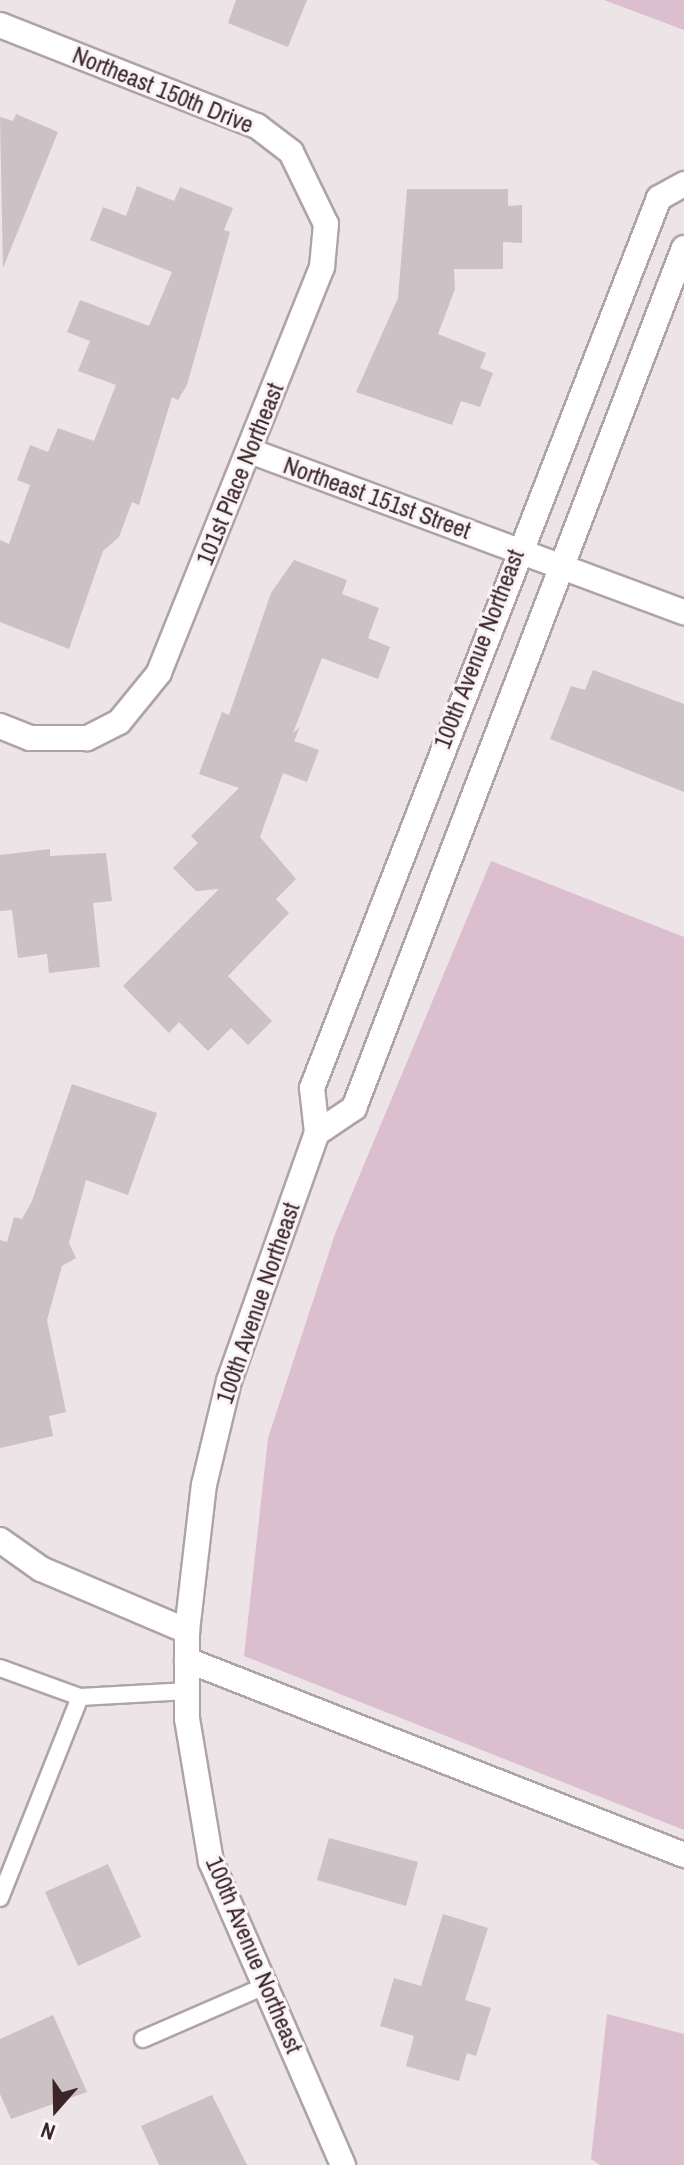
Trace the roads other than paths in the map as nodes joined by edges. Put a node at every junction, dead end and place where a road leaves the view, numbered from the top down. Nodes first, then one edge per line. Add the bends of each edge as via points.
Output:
1 (0, 25) edge
2 (309, 179) joint
3 (684, 184) edge
4 (684, 248) edge
5 (250, 451) junction
6 (517, 550) junction
7 (558, 566) junction
8 (684, 612) edge
9 (0, 726) edge
10 (317, 1133) junction
11 (0, 1540) edge
12 (187, 1631) junction
13 (187, 1660) junction
14 (0, 1668) edge
15 (188, 1691) junction
16 (80, 1697) junction
17 (684, 1855) edge
18 (0, 1898) edge
19 (265, 1986) junction
20 (143, 2039) dead end
21 (343, 2165) edge

1 - 2 main road, Northeast 150th Drive via 257,126
2 - 5 main road, 101st Place Northeast via 326,224 322,267
3 - 6 main road, 100th Avenue Northeast via 659,198
4 - 7 main road, 100th Avenue Northeast
5 - 6 main road, Northeast 151st Street
5 - 9 main road, 101st Place Northeast via 159,673 119,722 87,738 30,738
6 - 7 main road, Northeast 151st Street
6 - 10 main road, 100th Avenue Northeast via 312,1088
7 - 8 main road, Northeast 151st Street
7 - 10 main road, 100th Avenue Northeast via 354,1108
10 - 12 main road, 100th Avenue Northeast via 229,1381 204,1485
11 - 12 main road via 41,1569
12 - 13 main road, 100th Avenue Northeast
13 - 15 main road, 100th Avenue Northeast
13 - 17 main road
14 - 16 lane
15 - 16 lane
15 - 19 main road, 100th Avenue Northeast via 211,1862
16 - 18 lane
19 - 20 lane
19 - 21 main road, 100th Avenue Northeast

